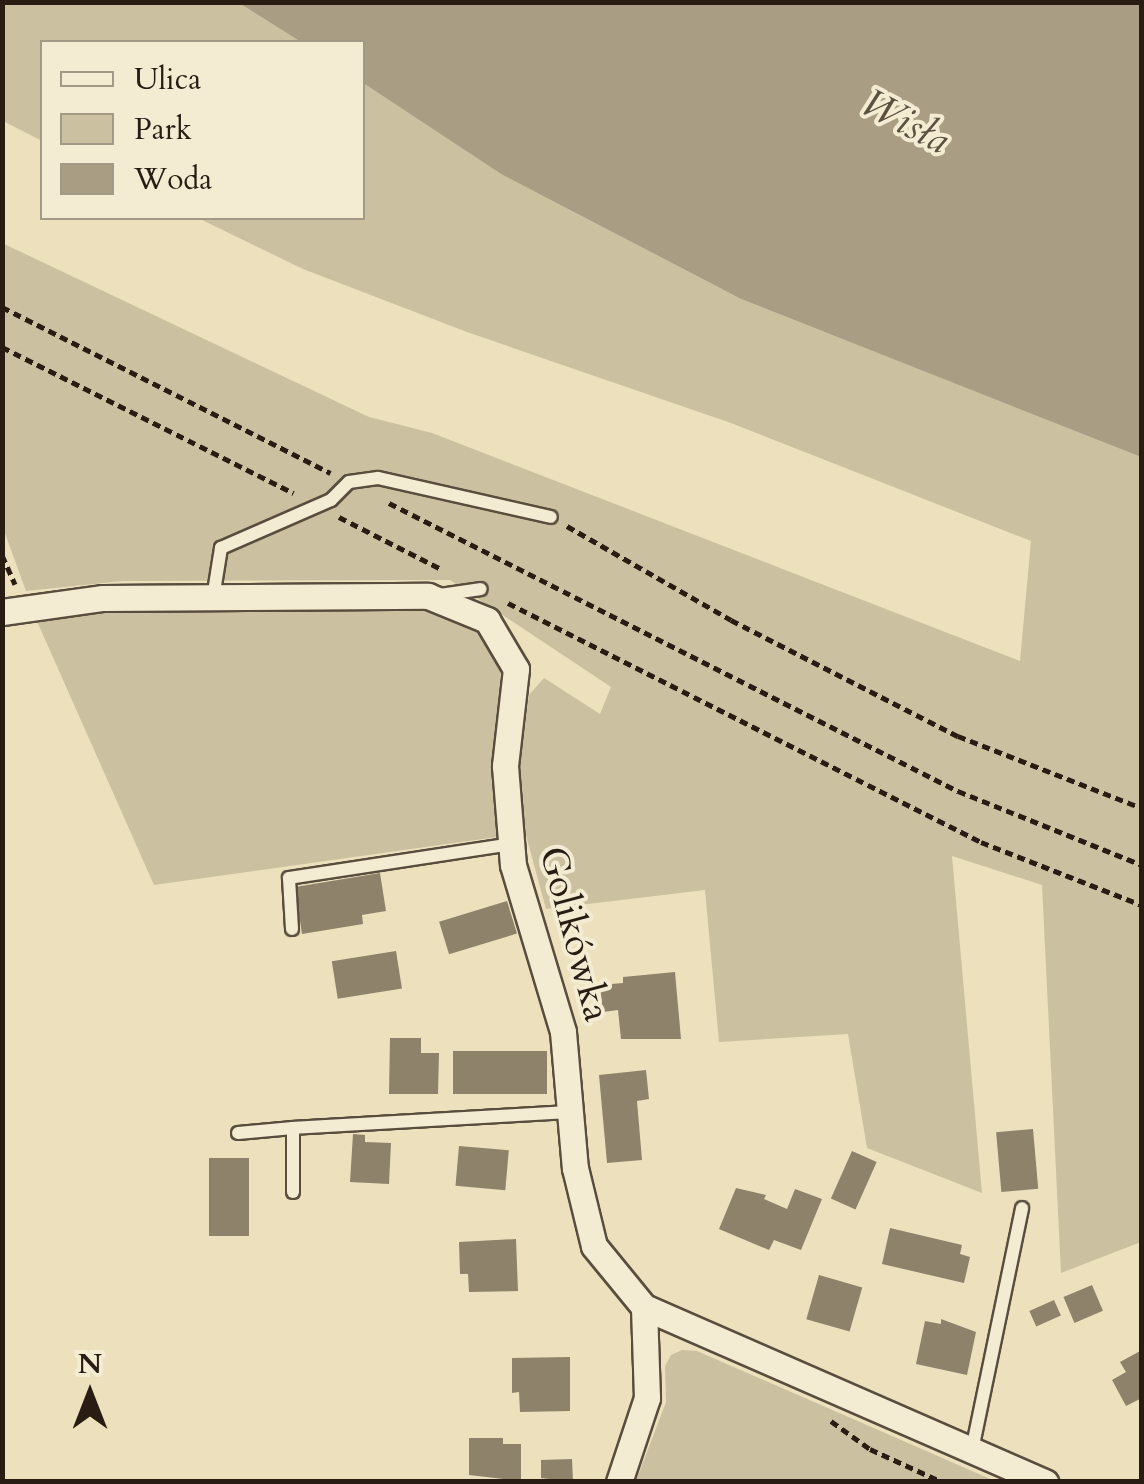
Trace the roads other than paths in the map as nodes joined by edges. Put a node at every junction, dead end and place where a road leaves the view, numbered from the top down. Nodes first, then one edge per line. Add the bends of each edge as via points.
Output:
1 (551, 517) road end
2 (481, 589) road end
3 (428, 596) junction
4 (212, 598) junction
5 (2, 612) edge
6 (511, 844) junction
7 (292, 929) dead end
8 (573, 1112) junction
9 (293, 1128) junction
10 (238, 1133) dead end
11 (293, 1192) dead end
12 (1022, 1208) dead end
13 (644, 1307) junction
14 (972, 1450) junction
15 (619, 1482) edge
16 (1045, 1482) edge

1 - 4 lane via 378,478 349,482 318,506 221,548
2 - 3 lane
3 - 4 street, Golikówka
3 - 6 street, Golikówka via 487,620 516,669 505,766
4 - 5 street, Golikówka via 103,598
6 - 7 lane via 290,878
6 - 8 street, Golikówka via 563,1032
8 - 9 lane
8 - 13 street, Golikówka via 574,1168 594,1246
9 - 10 lane
9 - 11 lane
12 - 14 lane
13 - 14 street, Golikówka
13 - 15 street via 647,1398
14 - 16 street, Golikówka

